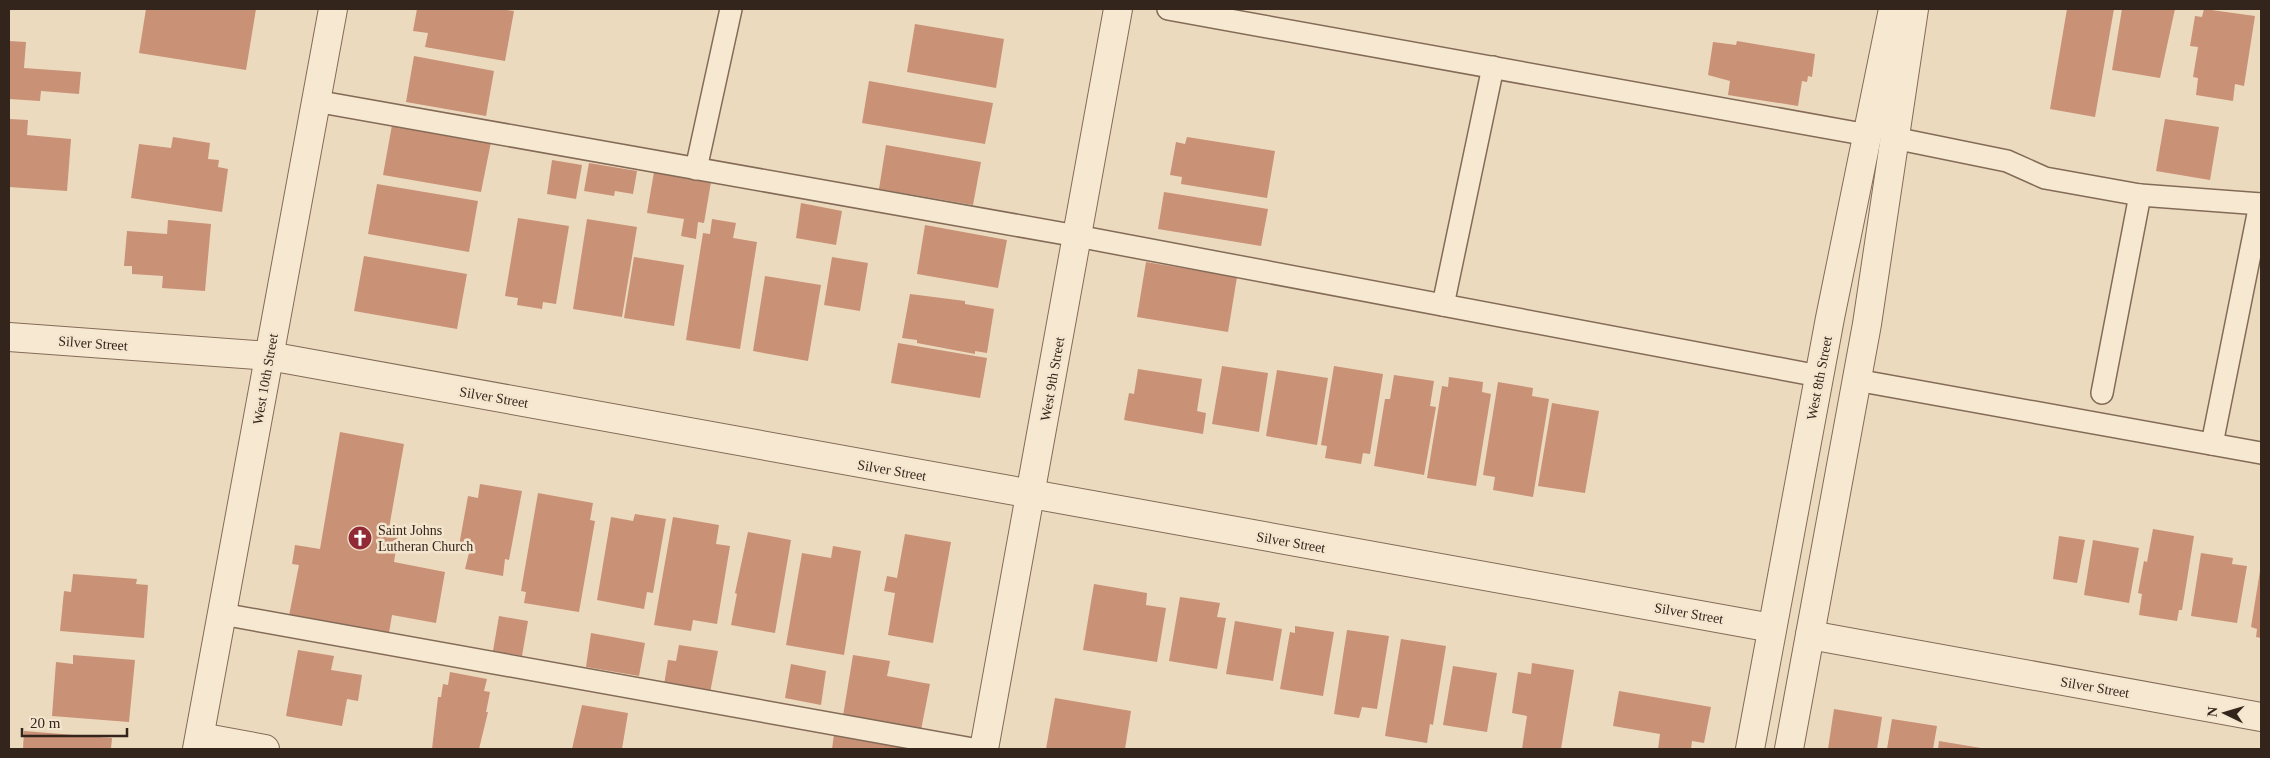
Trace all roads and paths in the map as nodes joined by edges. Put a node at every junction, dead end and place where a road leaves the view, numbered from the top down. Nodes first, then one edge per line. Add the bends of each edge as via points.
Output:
1 (333, 9) edge
2 (731, 9) edge
3 (1118, 9) edge
4 (1168, 9) edge
5 (1893, 9) edge
6 (1914, 9) edge
7 (1493, 68) junction
8 (315, 101) junction
9 (1881, 137) junction
10 (696, 168) junction
11 (2140, 195) junction
12 (2261, 204) edge
13 (1077, 236) junction
14 (1443, 305) junction
15 (9, 337) edge
16 (269, 356) junction
17 (1819, 376) junction
18 (1856, 380) junction
19 (2102, 393) dead end
20 (2212, 444) junction
21 (2261, 453) edge
22 (1030, 495) junction
23 (222, 614) junction
24 (1772, 628) junction
25 (1810, 635) junction
26 (2261, 717) edge
27 (198, 743) edge
28 (265, 749) edge
29 (973, 749) edge
30 (984, 749) edge
31 (1750, 749) edge
32 (1789, 749) edge

1 - 8 street, West 10th Street
2 - 10 lane
3 - 13 street, West 9th Street
4 - 7 lane
5 - 9 street, West 8th Street
6 - 9 street, West 8th Street
7 - 9 lane
7 - 14 lane
8 - 10 lane
8 - 16 street, West 10th Street
9 - 11 lane via 2007,162 2045,178
9 - 17 street, West 8th Street
9 - 18 street, West 8th Street via 1867,324
10 - 13 lane
11 - 12 lane
11 - 19 lane
12 - 20 lane
13 - 14 lane
13 - 22 street, West 9th Street
14 - 17 lane
15 - 16 street, Silver Street
16 - 22 street, Silver Street
16 - 23 street, West 10th Street
17 - 24 street, West 8th Street
18 - 20 lane
18 - 25 street, West 8th Street
20 - 21 lane
22 - 24 street, Silver Street
22 - 30 street, West 9th Street
23 - 27 street, West 10th Street
23 - 29 lane
24 - 31 street, West 8th Street
25 - 26 street, Silver Street
25 - 32 street, West 8th Street
27 - 28 street

